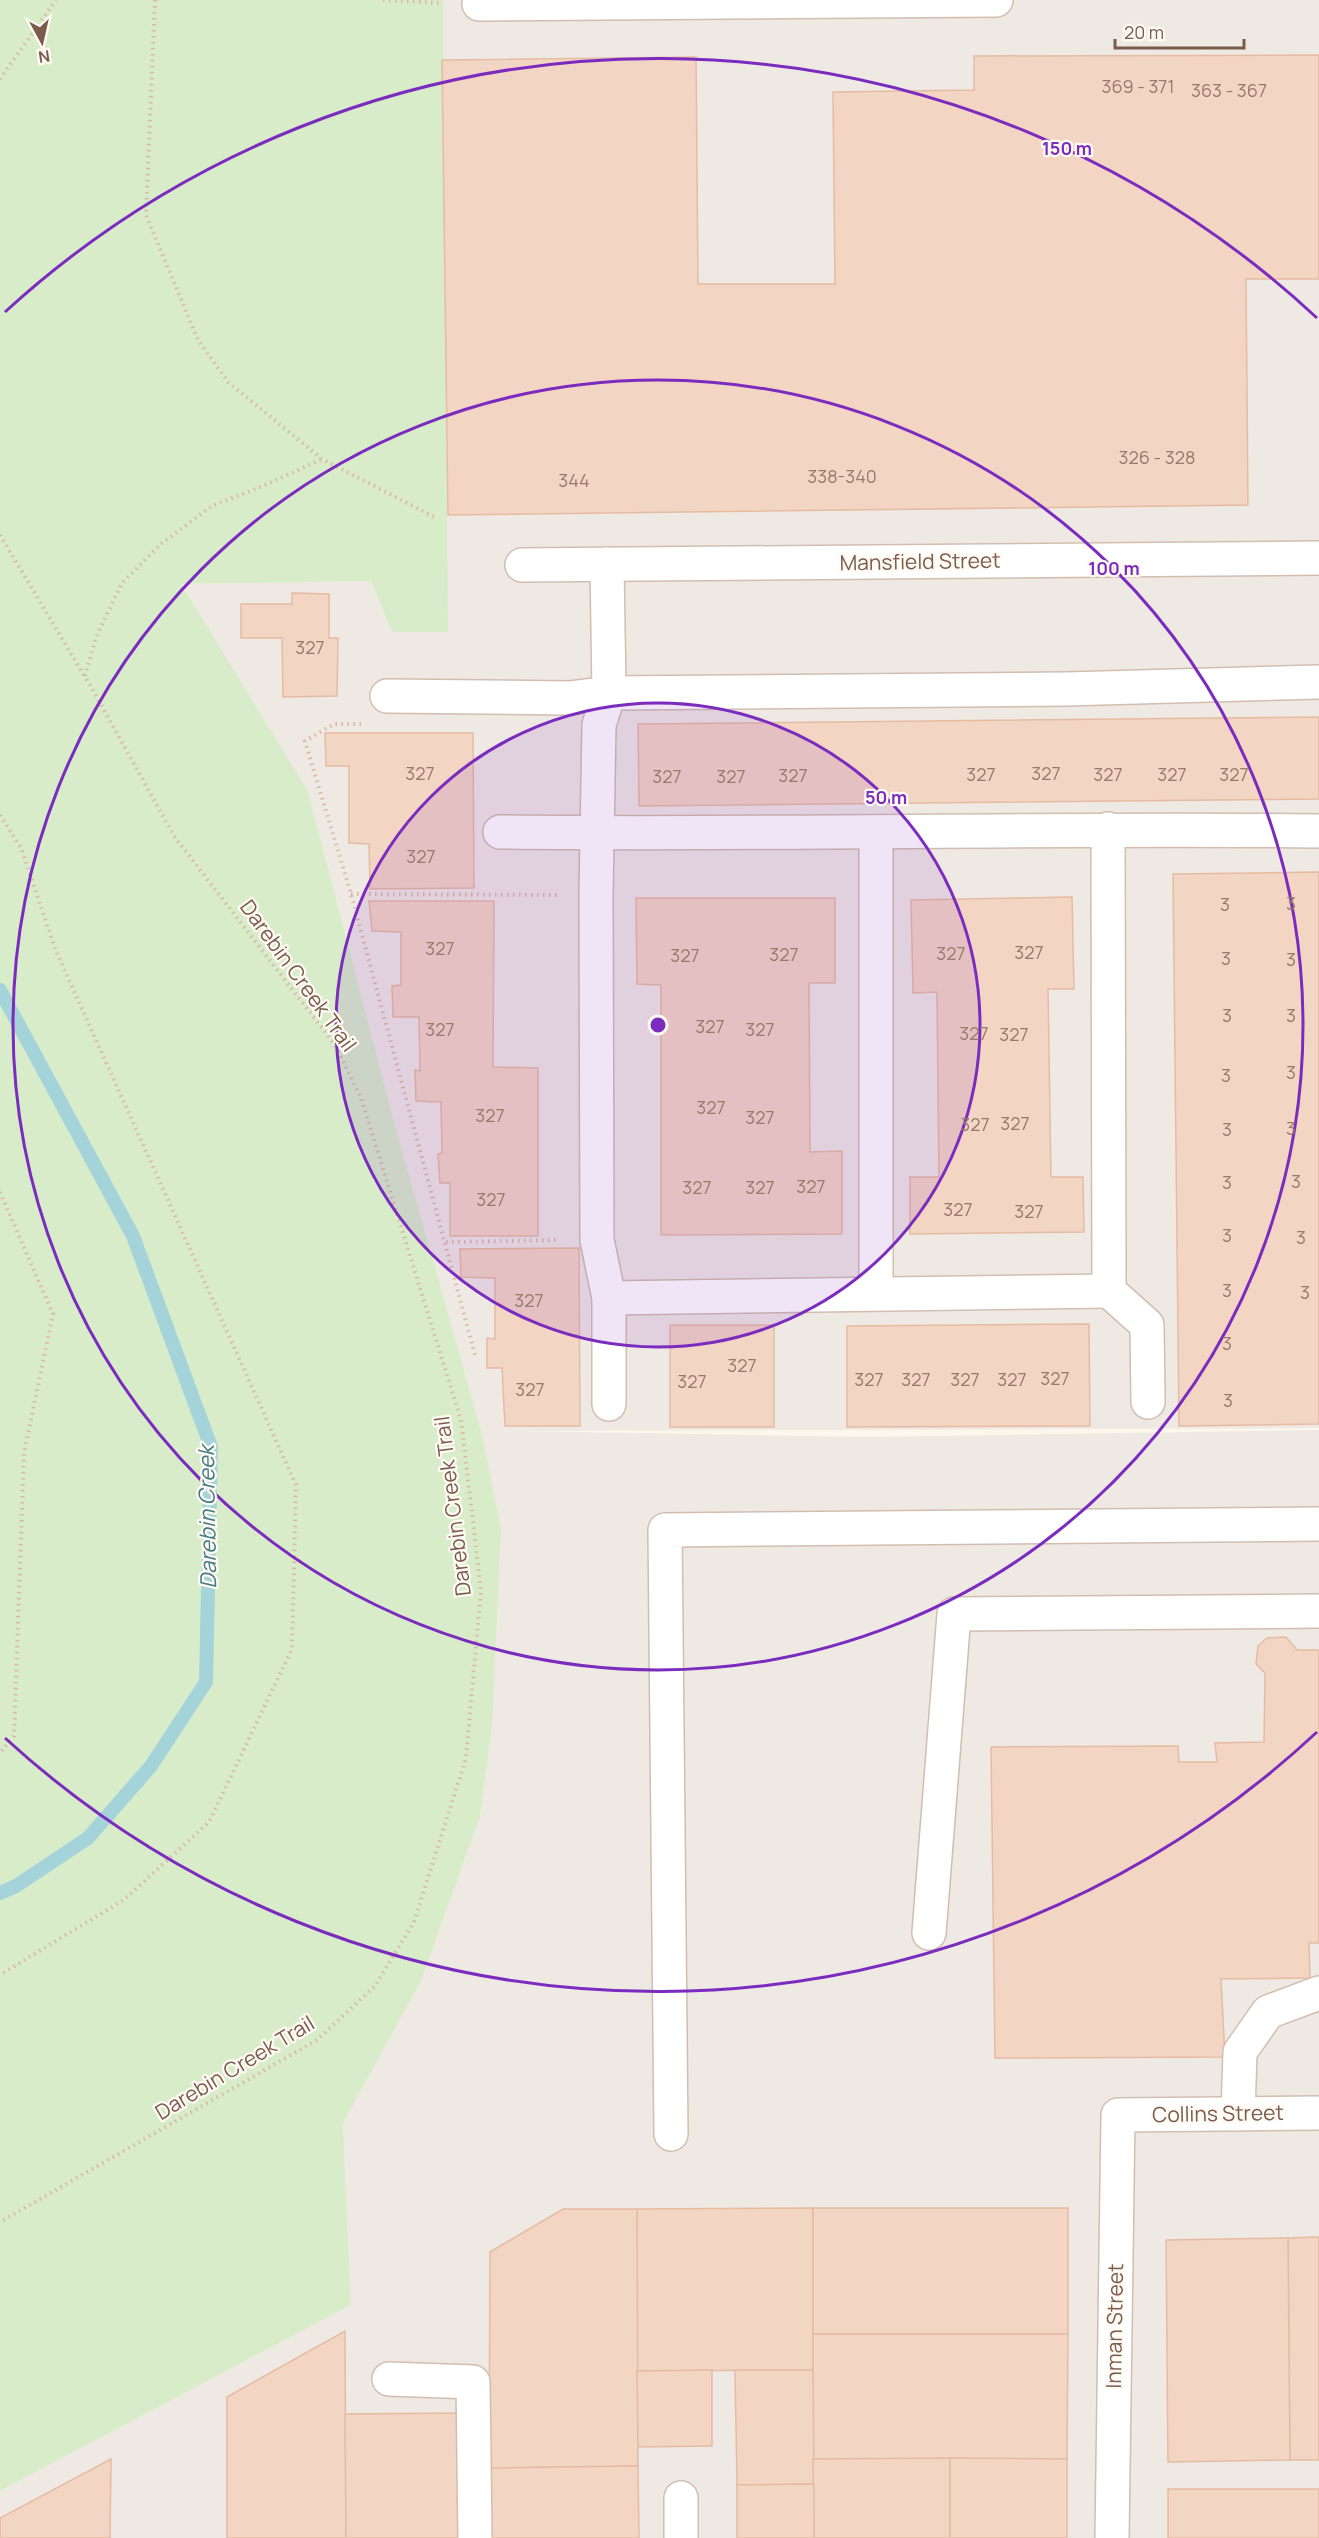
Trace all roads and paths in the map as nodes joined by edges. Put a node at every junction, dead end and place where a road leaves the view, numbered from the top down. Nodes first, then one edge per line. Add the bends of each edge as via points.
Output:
1 (56, 0) edge
2 (155, 0) edge
3 (384, 0) edge
4 (996, 0) edge
5 (479, 4) joint
6 (0, 79) edge
7 (322, 459) junction
8 (436, 518) dead end
9 (0, 535) edge
10 (1319, 558) edge
11 (607, 564) junction
12 (522, 565) dead end
13 (85, 677) junction
14 (1319, 682) edge
15 (609, 693) junction
16 (387, 696) dead end
17 (366, 724) dead end
18 (0, 815) edge
19 (1108, 829) junction
20 (1319, 831) edge
21 (500, 832) dead end
22 (876, 832) junction
23 (599, 833) junction
24 (351, 894) junction
25 (597, 896) junction
26 (0, 1192) edge
27 (597, 1240) junction
28 (446, 1242) junction
29 (1109, 1291) junction
30 (876, 1293) junction
31 (609, 1298) junction
32 (475, 1355) dead end
33 (1148, 1402) dead end
34 (609, 1404) dead end
35 (1319, 1524) edge
36 (1319, 1611) edge
37 (0, 1753) edge
38 (929, 1933) dead end
39 (0, 1975) edge
40 (1319, 1993) edge
41 (1319, 2113) edge
42 (1238, 2114) junction
43 (1118, 2115) joint
44 (671, 2134) dead end
45 (0, 2222) edge
46 (389, 2379) dead end
47 (681, 2498) dead end
48 (475, 2538) edge
49 (681, 2538) edge
50 (1112, 2538) edge

1 - 6 path
2 - 7 path via 146,215 198,340 228,382
3 - 5 path
4 - 5 street
7 - 8 path
7 - 13 path via 212,506 161,544 122,583 96,637
9 - 13 path, Darebin Creek Trail
10 - 11 street, Mansfield Street
11 - 12 street, Mansfield Street
11 - 15 street
13 - 45 path, Darebin Creek Trail via 174,836 335,1045 361,1098 461,1420 482,1592 466,1758 414,1923 375,1986 317,2040
14 - 15 street via 1066,689
15 - 16 street via 569,698
15 - 23 street via 599,724
17 - 24 path via 334,724 305,741
18 - 39 path via 21,848 56,951 296,1485 292,1649 209,1822 125,1899
19 - 20 street
19 - 22 street
19 - 29 street
21 - 23 street
22 - 23 street
22 - 30 street
23 - 25 street
24 - 25 path
24 - 28 path
25 - 27 street
26 - 37 path via 53,1314 24,1453 14,1736
27 - 28 path
27 - 31 street
28 - 32 path
29 - 30 street
29 - 33 street via 1147,1324
30 - 31 street
31 - 34 street
35 - 44 street via 665,1530
36 - 38 street via 954,1614
40 - 42 street via 1268,2012 1240,2052
41 - 42 street, Collins Street
42 - 43 street, Collins Street
43 - 50 street, Inman Street
46 - 48 street via 473,2382
47 - 49 street

